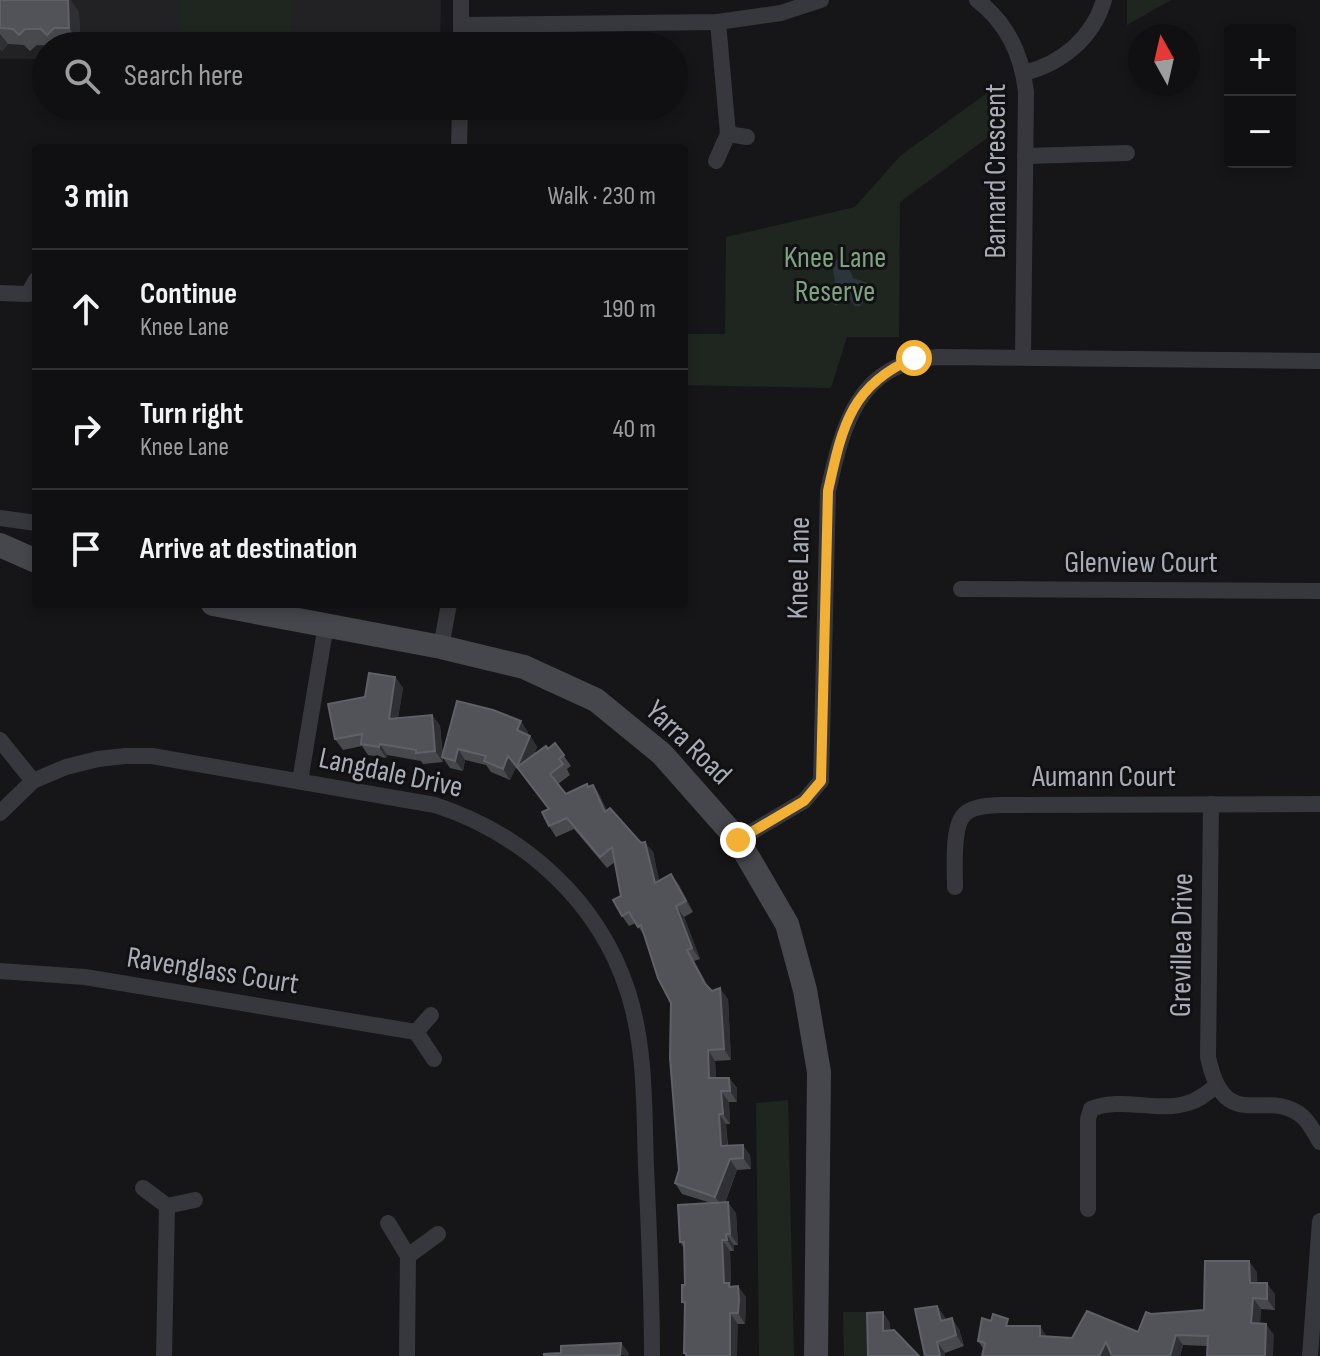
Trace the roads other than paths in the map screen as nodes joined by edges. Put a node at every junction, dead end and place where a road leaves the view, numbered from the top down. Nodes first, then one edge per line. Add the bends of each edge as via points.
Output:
1 (461, 0) edge
2 (821, 0) edge
3 (977, 0) edge
4 (1104, 0) edge
5 (718, 22) junction
6 (461, 25) junction
7 (461, 32) edge
8 (1024, 73) junction
9 (460, 120) edge
10 (728, 134) junction
11 (747, 137) dead end
12 (459, 144) edge
13 (1127, 153) dead end
14 (1025, 156) junction
15 (716, 161) dead end
16 (32, 287) edge
17 (0, 293) edge
18 (1023, 357) junction
19 (1320, 361) edge
20 (0, 518) edge
21 (32, 522) edge
22 (0, 545) edge
23 (32, 559) edge
24 (961, 589) dead end
25 (1320, 591) edge
26 (235, 608) edge
27 (448, 608) edge
28 (326, 625) junction
29 (441, 647) junction
30 (0, 740) edge
31 (33, 781) junction
32 (300, 781) junction
33 (1211, 804) junction
34 (1320, 804) edge
35 (0, 813) edge
36 (738, 840) junction
37 (955, 887) dead end
38 (0, 971) edge
39 (431, 1015) dead end
40 (416, 1032) junction
41 (434, 1059) dead end
42 (1216, 1086) junction
43 (1317, 1131) edge
44 (143, 1188) dead end
45 (195, 1200) dead end
46 (167, 1206) junction
47 (1088, 1209) dead end
48 (1320, 1221) edge
49 (388, 1223) dead end
50 (438, 1234) dead end
51 (408, 1256) junction
52 (164, 1356) edge
53 (407, 1356) edge
54 (652, 1356) edge
55 (816, 1356) edge
56 (1310, 1356) edge

1 - 6 street
2 - 5 street via 781,13
3 - 8 street, Barnard Crescent via 1007,33
4 - 8 street via 1075,46 1047,66
5 - 6 street
5 - 10 street
6 - 7 street
8 - 14 street, Barnard Crescent
9 - 12 street
10 - 11 street
10 - 15 street
13 - 14 street
14 - 18 street, Barnard Crescent
16 - 17 street via 28,294
18 - 19 street, Knee Lane
18 - 36 street, Knee Lane via 914,358 866,388 849,415 828,491 821,781 804,801
20 - 21 street
22 - 23 main road
24 - 25 street, Glenview Court
26 - 28 main road, Yarra Road
27 - 29 street
28 - 29 main road, Yarra Road
28 - 32 street
29 - 36 main road, Yarra Road via 524,667 596,700 662,754
30 - 31 street
31 - 32 street, Langdale Drive via 98,759 152,756
31 - 35 street, Langdale Drive
32 - 54 street, Langdale Drive via 401,797 468,817 539,860 594,923 628,992 639,1051
33 - 34 street, Aumann Court
33 - 37 street, Aumann Court via 976,808 963,815 956,831
33 - 42 street, Grevillea Drive via 1208,1057
36 - 55 main road, Yarra Road via 787,924 819,1072
38 - 40 street, Ravenglass Court via 85,977
39 - 40 street
40 - 41 street
42 - 43 street via 1231,1101 1283,1107
42 - 47 street via 1187,1104 1103,1104 1091,1109
44 - 46 street
45 - 46 street
46 - 52 street
48 - 56 street
49 - 51 street
50 - 51 street
51 - 53 street

